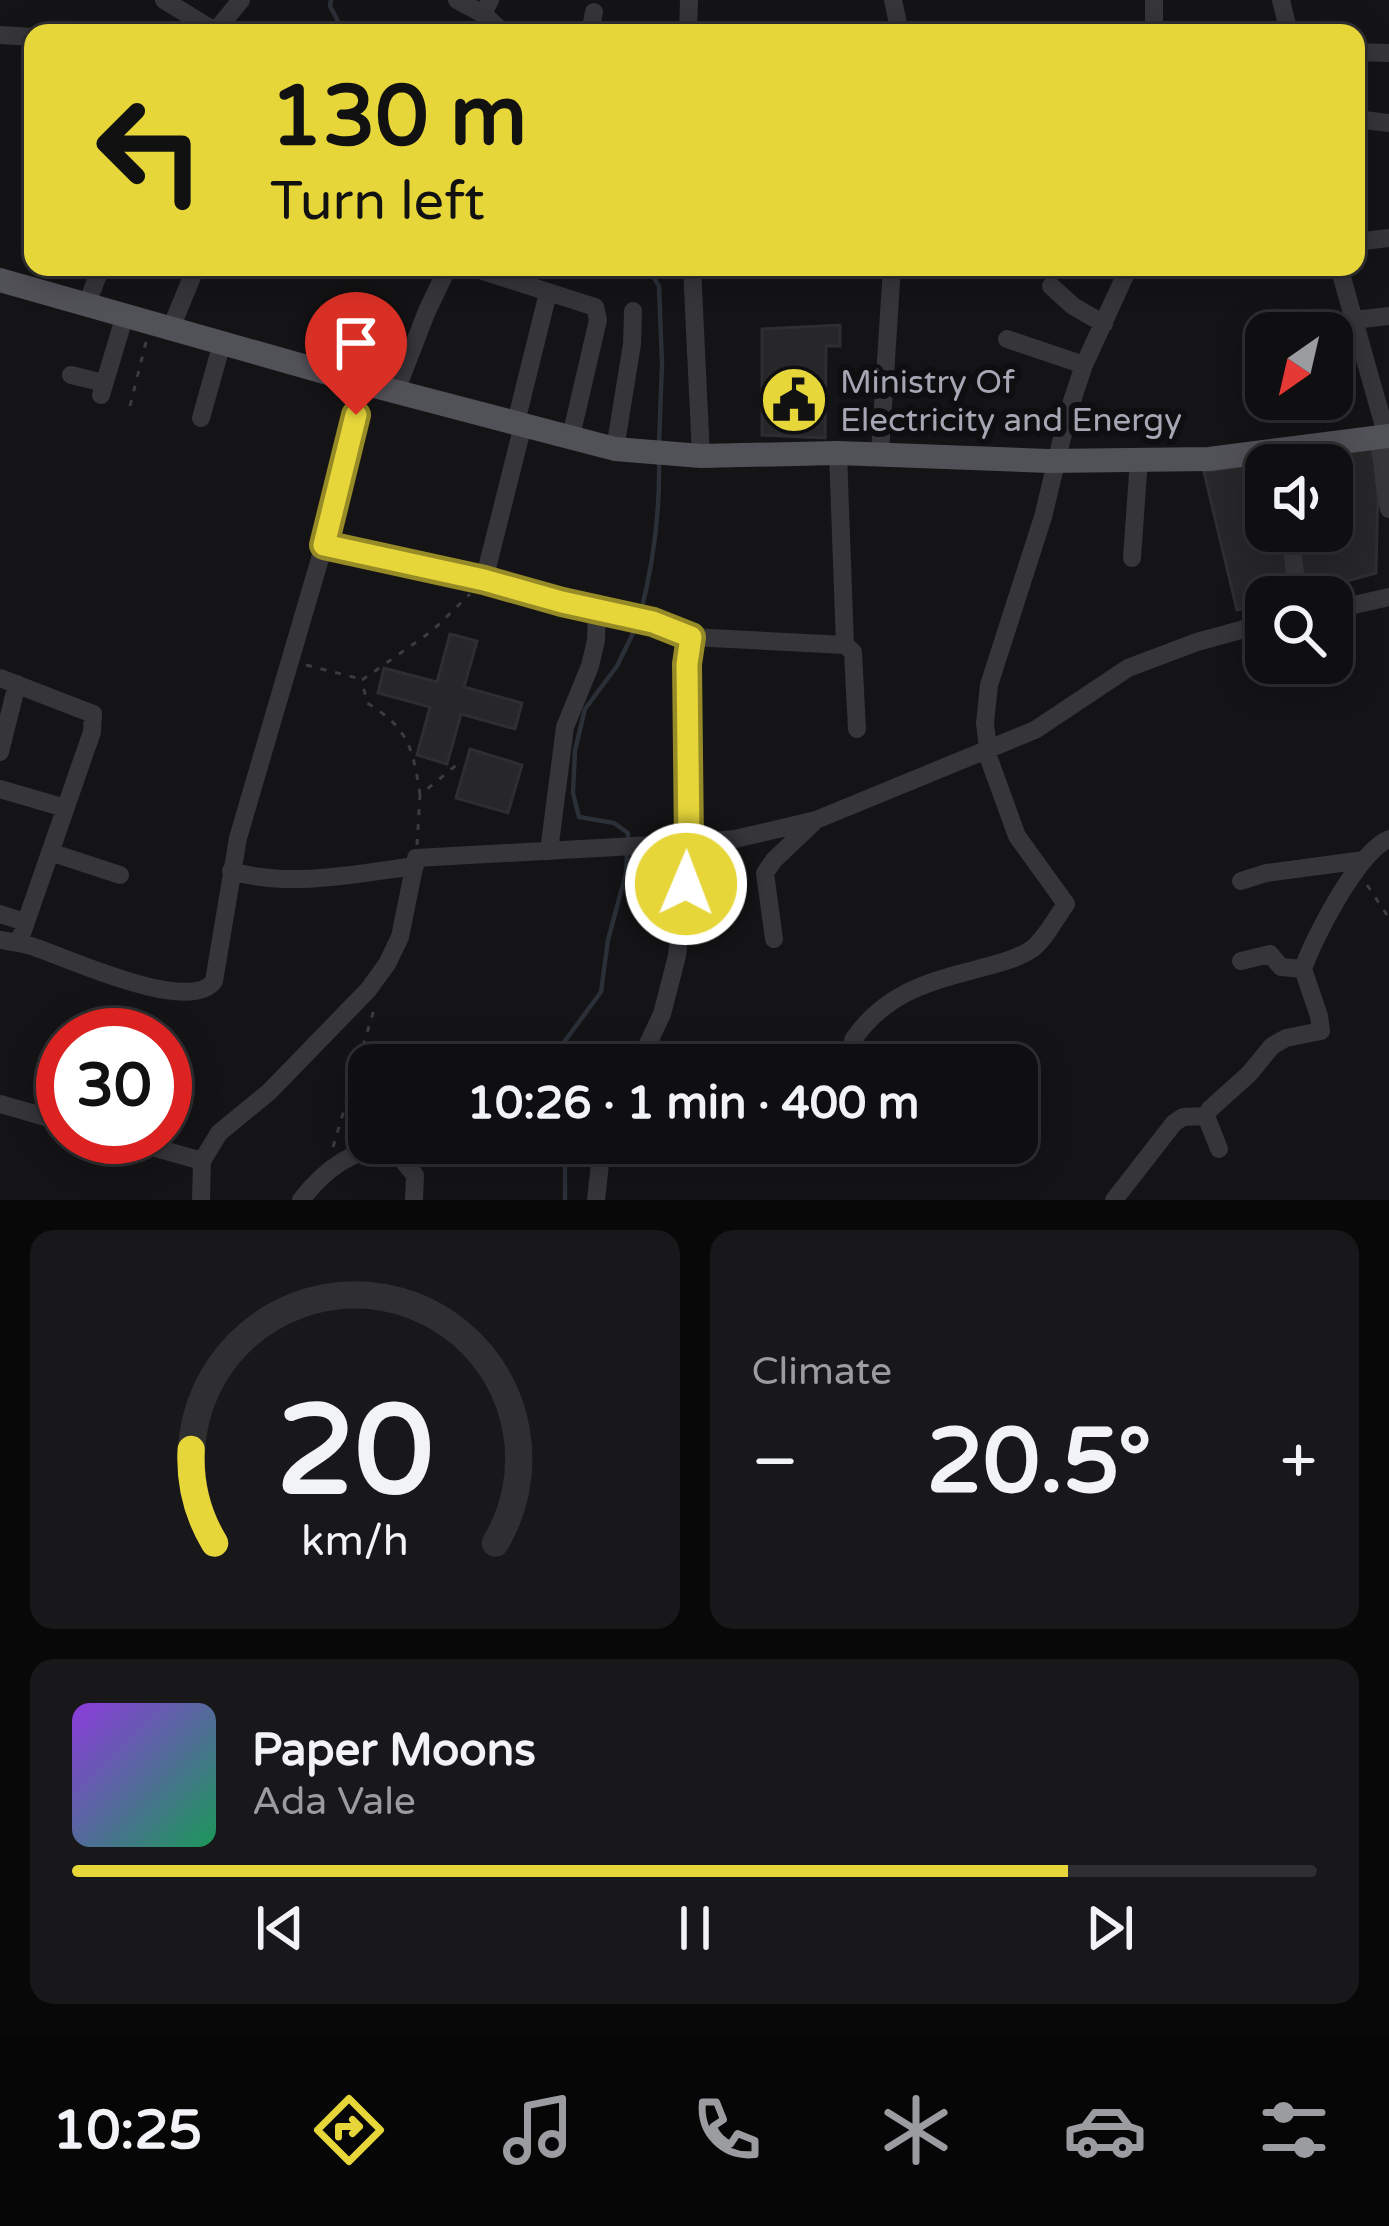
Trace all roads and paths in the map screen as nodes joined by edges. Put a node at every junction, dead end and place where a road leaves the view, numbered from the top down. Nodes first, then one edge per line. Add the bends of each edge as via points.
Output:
1 (164, 0) edge
2 (242, 0) edge
3 (457, 0) edge
4 (486, 7) edge
5 (594, 12) dead end
6 (203, 24) edge
7 (222, 24) edge
8 (592, 24) edge
9 (98, 276) edge
10 (191, 276) edge
11 (440, 276) edge
12 (497, 276) edge
13 (691, 276) edge
14 (891, 276) edge
15 (1125, 276) edge
16 (1342, 276) edge
17 (0, 280) edge
18 (1051, 286) dead end
19 (548, 293) junction
20 (87, 304) junction
21 (634, 311) dead end
22 (124, 315) junction
23 (1389, 316) edge
24 (1354, 320) junction
25 (1103, 324) junction
26 (161, 325) junction
27 (1007, 339) dead end
28 (222, 343) junction
29 (1084, 365) junction
30 (71, 375) dead end
31 (363, 383) junction
32 (396, 392) junction
33 (130, 406) dead end
34 (201, 418) dead end
35 (520, 423) junction
36 (571, 436) junction
37 (1384, 437) edge
38 (1350, 444) edge
39 (616, 449) junction
40 (838, 452) junction
41 (880, 453) junction
42 (679, 454) junction
43 (1245, 459) edge
44 (1058, 460) junction
45 (1139, 460) junction
46 (1389, 509) edge
47 (324, 545) junction
48 (1292, 552) edge
49 (1132, 558) dead end
50 (1295, 573) dead end
51 (484, 580) junction
52 (1389, 597) edge
53 (1353, 605) edge
54 (597, 609) junction
55 (1245, 629) edge
56 (691, 637) junction
57 (845, 645) junction
58 (289, 660) junction
59 (362, 680) junction
60 (8, 681) edge
61 (857, 729) dead end
62 (988, 751) junction
63 (0, 752) edge
64 (460, 762) dead end
65 (0, 789) edge
66 (420, 795) junction
67 (65, 808) junction
68 (816, 820) junction
69 (1389, 838) edge
70 (689, 843) junction
71 (549, 851) junction
72 (50, 852) junction
73 (1364, 860) junction
74 (416, 862) junction
75 (231, 871) junction
76 (120, 875) dead end
77 (1241, 881) dead end
78 (0, 914) edge
79 (1389, 918) edge
80 (25, 922) junction
81 (774, 939) dead end
82 (10, 941) edge
83 (1240, 962) dead end
84 (1303, 969) junction
85 (374, 1010) dead end
86 (854, 1040) dead end
87 (648, 1044) edge
88 (0, 1104) edge
89 (36, 1114) edge
90 (1206, 1116) junction
91 (1219, 1149) dead end
92 (192, 1158) edge
93 (202, 1161) junction
94 (600, 1164) edge
95 (326, 1170) junction
96 (1123, 1197) edge
97 (201, 1200) edge
98 (302, 1200) edge
99 (414, 1200) edge
100 (596, 1200) edge

1 - 6 street
2 - 7 street
3 - 4 street
5 - 8 street
9 - 20 street
10 - 26 street
11 - 32 street
12 - 19 street
13 - 42 street
14 - 41 street
15 - 25 street
16 - 24 street
17 - 20 main road
18 - 25 street
19 - 35 street
19 - 36 street via 595,307 598,320
20 - 22 main road
21 - 39 street
22 - 26 main road
22 - 30 street via 102,389
23 - 24 street
24 - 37 street
25 - 29 street
26 - 28 main road
26 - 33 path
27 - 29 street
28 - 31 main road
28 - 34 street
29 - 44 street
31 - 32 main road
31 - 47 street
32 - 35 main road
35 - 36 main road
35 - 51 street
36 - 39 main road
37 - 38 main road
37 - 46 street
39 - 42 main road
40 - 41 main road
40 - 42 main road
40 - 57 street
41 - 44 main road
43 - 45 main road
44 - 45 main road
44 - 62 street via 989,686
45 - 49 street
47 - 51 street
47 - 58 street
48 - 50 street
51 - 54 street
51 - 59 path
52 - 53 street
54 - 56 street
54 - 71 street via 593,653 565,727
55 - 62 street via 1128,668
56 - 57 street
56 - 70 street
57 - 61 street via 853,652
58 - 59 path
58 - 75 street
59 - 66 path via 367,703 392,718 413,752
60 - 63 street
60 - 67 street via 94,714
62 - 68 street
62 - 86 street via 1017,836 1066,904 1034,947 900,994
64 - 66 path
65 - 67 street
66 - 74 path
67 - 72 street
68 - 70 street
68 - 81 street via 765,874
69 - 73 street
70 - 71 street
70 - 87 street via 677,956
71 - 74 street
72 - 76 street
72 - 80 street
73 - 77 street
73 - 79 path via 1364,879
73 - 84 street
74 - 75 street via 291,878
74 - 93 street via 387,964 269,1092 219,1133
75 - 82 street via 214,981 202,992 110,977
78 - 80 street
80 - 82 street
83 - 84 street via 1270,954 1280,967
84 - 90 street via 1321,1031 1272,1046
85 - 95 path
88 - 89 street
90 - 91 street
90 - 96 street via 1174,1124
92 - 93 street
93 - 97 street
94 - 100 street
95 - 98 street
95 - 99 street via 391,1147 416,1175

